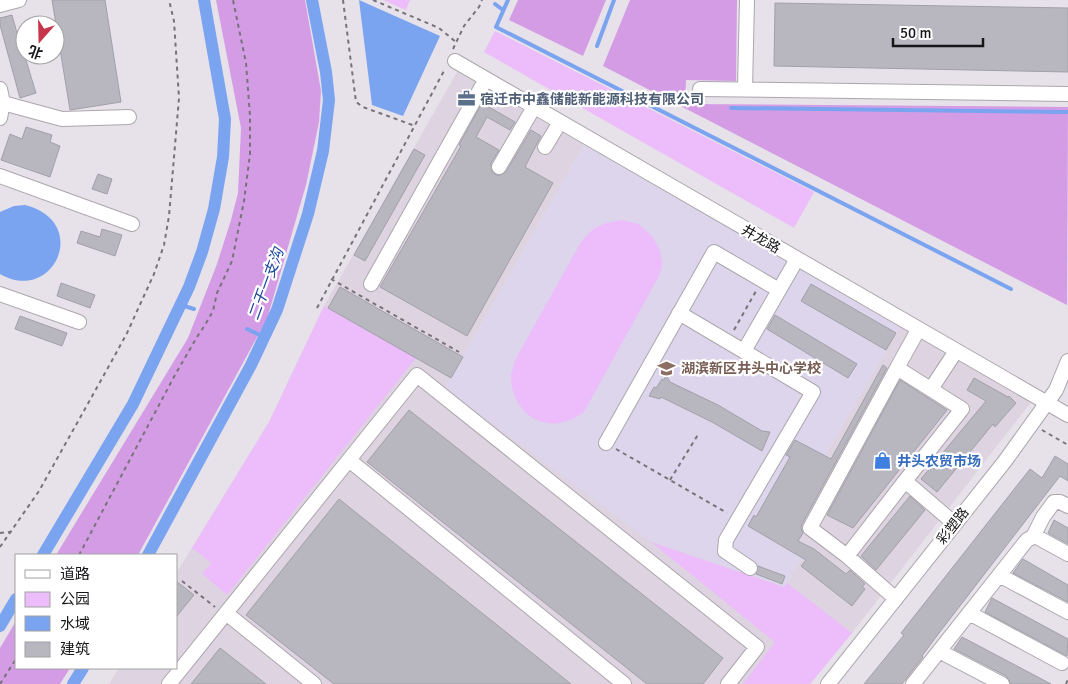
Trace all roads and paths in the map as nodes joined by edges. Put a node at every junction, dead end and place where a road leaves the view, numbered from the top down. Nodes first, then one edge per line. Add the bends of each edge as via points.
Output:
1 (20, 0) edge
2 (169, 0) edge
3 (233, 0) edge
4 (344, 0) edge
5 (373, 0) edge
6 (482, 0) edge
7 (747, 0) edge
8 (0, 5) edge
9 (456, 42) junction
10 (453, 59) junction
11 (486, 79) junction
12 (0, 89) edge
13 (700, 89) dead end
14 (745, 90) junction
15 (1068, 94) edge
16 (3, 103) junction
17 (534, 107) junction
18 (129, 117) dead end
19 (0, 118) edge
20 (560, 122) junction
21 (415, 126) junction
22 (546, 147) dead end
23 (499, 167) dead end
24 (0, 176) edge
25 (132, 224) dead end
26 (797, 259) junction
27 (331, 279) junction
28 (763, 280) junction
29 (372, 284) dead end
30 (779, 290) junction
31 (0, 294) edge
32 (317, 308) dead end
33 (679, 313) junction
34 (79, 322) dead end
35 (918, 330) junction
36 (727, 342) junction
37 (459, 352) dead end
38 (744, 352) junction
39 (956, 352) junction
40 (1068, 361) edge
41 (897, 368) junction
42 (931, 389) junction
43 (1046, 404) junction
44 (1068, 415) edge
45 (1031, 424) junction
46 (698, 433) dead end
47 (606, 443) joint
48 (1068, 445) edge
49 (348, 460) junction
50 (670, 480) junction
51 (905, 482) junction
52 (1068, 506) edge
53 (739, 520) junction
54 (955, 524) junction
55 (10, 532) junction
56 (0, 533) edge
57 (1033, 537) junction
58 (0, 547) edge
59 (80, 554) edge
60 (1068, 554) edge
61 (847, 556) junction
62 (750, 568) dead end
63 (999, 575) junction
64 (182, 581) dead end
65 (896, 599) junction
66 (1068, 612) edge
67 (969, 613) junction
68 (225, 614) junction
69 (939, 651) junction
70 (15, 661) edge
71 (1062, 663) dead end
72 (0, 684) edge
73 (169, 684) edge
74 (314, 684) edge
75 (624, 684) edge
76 (728, 684) edge
77 (828, 684) edge
78 (913, 684) edge
79 (1002, 684) edge

1 - 8 street
2 - 55 path via 174,21 180,98 164,245 127,333 48,475
3 - 59 path via 246,63 250,154 232,261 213,311 196,336
4 - 21 path via 356,102
5 - 9 path via 439,28
6 - 9 path
7 - 14 street
9 - 10 path
10 - 11 street, 井龙路
10 - 21 path
11 - 17 street, 井龙路
11 - 29 street
12 - 16 street
13 - 14 street
14 - 15 street
16 - 18 street via 62,119
16 - 19 street
17 - 20 street, 井龙路
17 - 23 street
20 - 22 street
20 - 26 street, 井龙路
21 - 27 path
24 - 25 street
26 - 30 street
26 - 35 street, 井龙路
27 - 32 path
27 - 37 path
28 - 30 street
28 - 33 street via 714,252
28 - 36 path
30 - 38 street
31 - 34 street
33 - 36 street
33 - 47 street
35 - 39 street, 井龙路
35 - 41 street
36 - 38 street
38 - 53 street via 813,392
39 - 42 street
39 - 43 street, 井龙路
40 - 43 street, 彩塑路 via 1056,390
41 - 42 street
41 - 61 street via 810,528
42 - 51 street via 962,409
43 - 44 street, 井龙路
43 - 45 street, 彩塑路
45 - 48 path
45 - 54 street, 彩塑路
46 - 50 path
47 - 50 path
49 - 68 street
49 - 75 street
49 - 76 street via 417,375 757,647
50 - 53 path
51 - 54 street
51 - 61 street
52 - 57 street via 1054,502
53 - 62 street via 726,540 725,551
54 - 65 street, 彩塑路
55 - 56 path
55 - 58 path
57 - 60 street
57 - 63 street
61 - 65 street
63 - 66 street
63 - 67 street
64 - 68 path
65 - 77 street, 彩塑路
67 - 69 street
67 - 71 street
68 - 73 street
68 - 74 street
69 - 78 street
69 - 79 street
70 - 72 path

